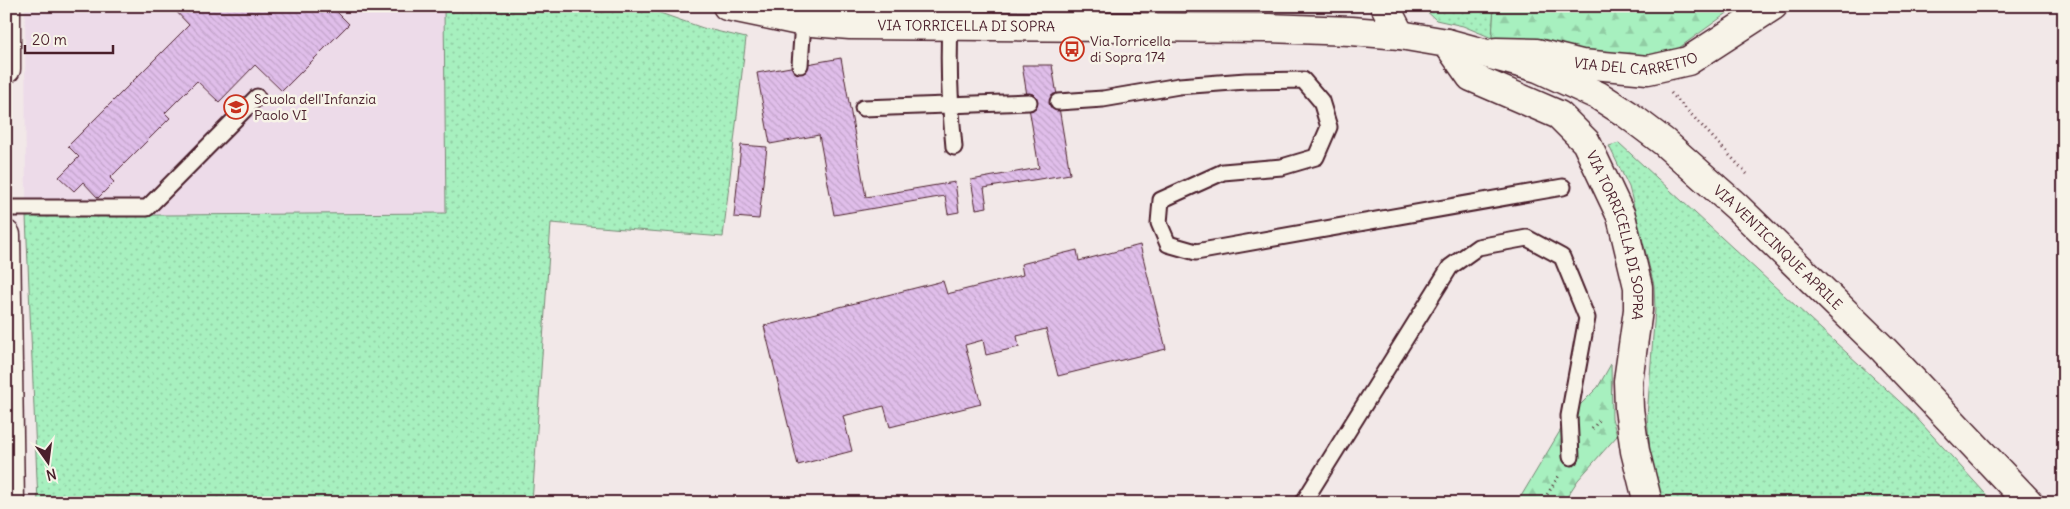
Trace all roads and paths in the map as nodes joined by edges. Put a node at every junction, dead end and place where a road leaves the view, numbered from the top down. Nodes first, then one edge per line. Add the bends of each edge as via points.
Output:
1 (6, 6) edge
2 (727, 6) edge
3 (1385, 6) edge
4 (1773, 6) edge
5 (802, 22) junction
6 (950, 26) junction
7 (1400, 35) junction
8 (1447, 43) junction
9 (1485, 52) junction
10 (800, 65) dead end
11 (6, 69) edge
12 (257, 97) dead end
13 (1029, 102) dead end
14 (1058, 102) dead end
15 (949, 105) junction
16 (863, 108) dead end
17 (954, 147) dead end
18 (1564, 187) dead end
19 (6, 208) edge
20 (6, 235) edge
21 (1570, 457) joint
22 (10, 503) edge
23 (1302, 503) edge
24 (1542, 503) edge
25 (1648, 503) edge
26 (2029, 503) edge

1 - 11 street
2 - 5 street, VIA TORRICELLA DI SOPRA
3 - 7 street
4 - 9 street, VIA DEL CARRETTO via 1688,60 1648,70 1582,64 1537,53
5 - 6 street, VIA TORRICELLA DI SOPRA
5 - 10 lane
6 - 7 street, VIA TORRICELLA DI SOPRA via 1268,28
6 - 15 lane
7 - 8 street, VIA TORRICELLA DI SOPRA
8 - 9 street, VIA TORRICELLA DI SOPRA
8 - 25 street, VIA TORRICELLA DI SOPRA via 1471,77 1559,115 1586,142 1621,216 1638,287 1628,381 1629,409
9 - 26 street, VIA VENTICINQUE APRILE via 1538,68 1599,96 1664,142 1737,207 1884,350
12 - 19 lane via 146,208
13 - 15 lane
14 - 18 lane via 1103,99 1179,86 1303,80 1321,101 1329,127 1316,157 1282,167 1222,172 1161,200 1159,223 1168,244 1196,252
15 - 16 lane
15 - 17 lane
20 - 22 street
21 - 23 lane via 1569,416 1587,318 1562,257 1527,238 1478,247 1450,267
21 - 24 path

